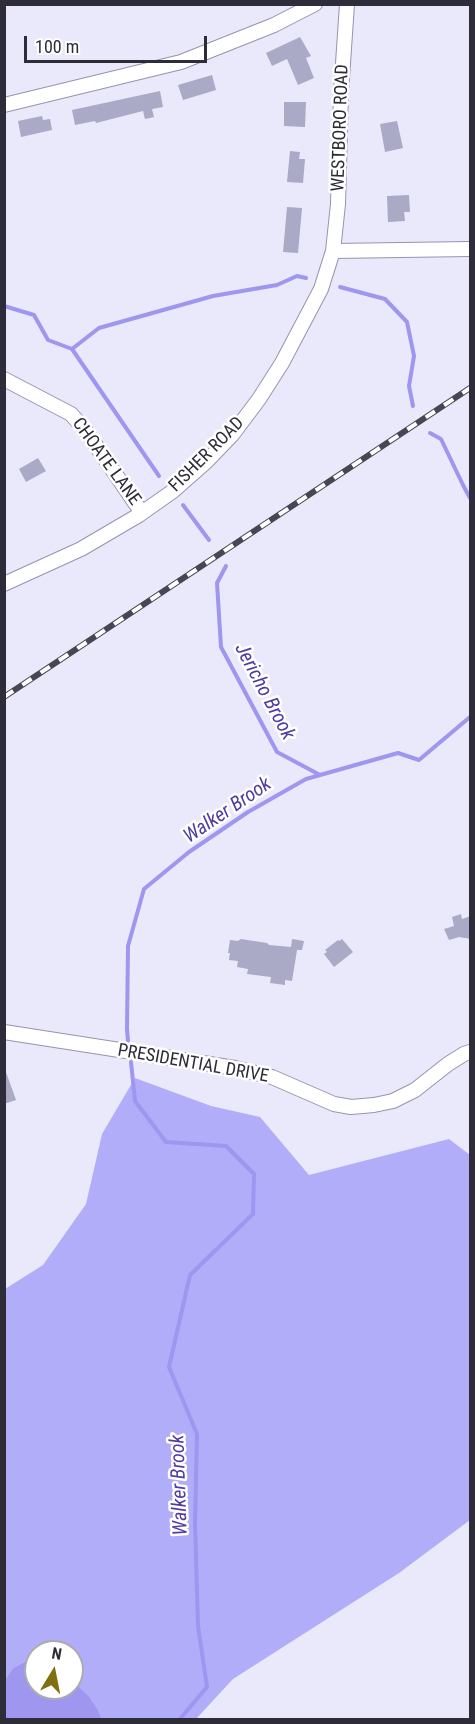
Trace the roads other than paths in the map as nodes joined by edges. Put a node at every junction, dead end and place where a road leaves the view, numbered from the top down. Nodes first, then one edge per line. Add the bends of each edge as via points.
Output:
1 (315, 4) edge
2 (347, 4) edge
3 (4, 105) edge
4 (471, 249) edge
5 (333, 251) junction
6 (4, 379) edge
7 (142, 513) junction
8 (4, 584) edge
9 (4, 1032) edge
10 (471, 1052) edge

1 - 3 street via 239,40 179,62
2 - 5 street, WESTBORO ROAD
4 - 5 street
5 - 7 street, FISHER ROAD via 321,289 259,399 207,461
6 - 7 street, CHOATE LANE via 71,414
7 - 8 street, FISHER ROAD via 81,549
9 - 10 street, PRESIDENTIAL DRIVE via 236,1068 272,1077 334,1104 351,1107 393,1101

